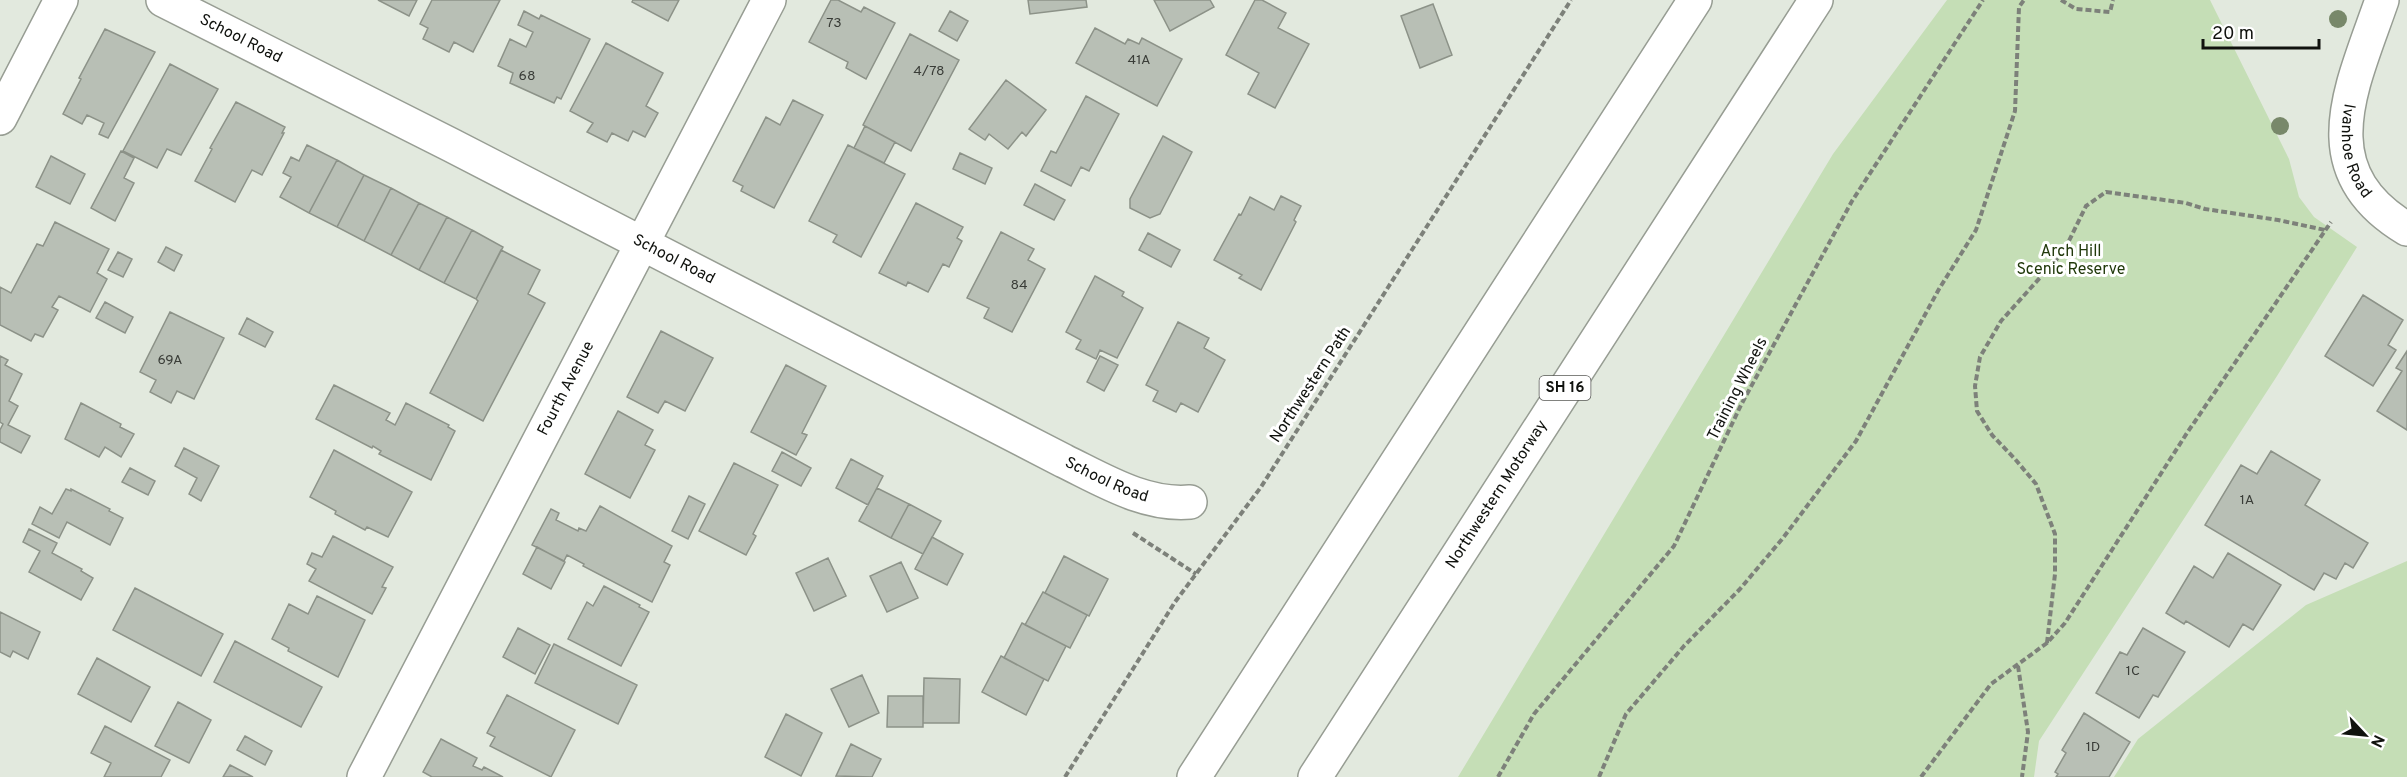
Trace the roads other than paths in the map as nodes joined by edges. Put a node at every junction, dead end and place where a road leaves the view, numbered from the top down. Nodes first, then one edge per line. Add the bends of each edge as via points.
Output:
1 (61, 0) edge
2 (163, 0) edge
3 (769, 0) edge
4 (1695, 0) edge
5 (1816, 0) edge
6 (2382, 0) edge
7 (0, 118) edge
8 (2400, 225) edge
9 (642, 244) junction
10 (1190, 502) dead end
11 (364, 777) edge
12 (1194, 777) edge
13 (1315, 777) edge

1 - 7 main road
2 - 9 main road, School Road
3 - 9 main road, Fourth Avenue
4 - 12 main road
5 - 13 main road, Northwestern Motorway / SH 16
6 - 8 main road, Ivanhoe Road via 2354,82 2344,142 2353,175 2363,193 2371,204
9 - 10 main road, School Road via 1110,483 1170,504
9 - 11 main road, Fourth Avenue

